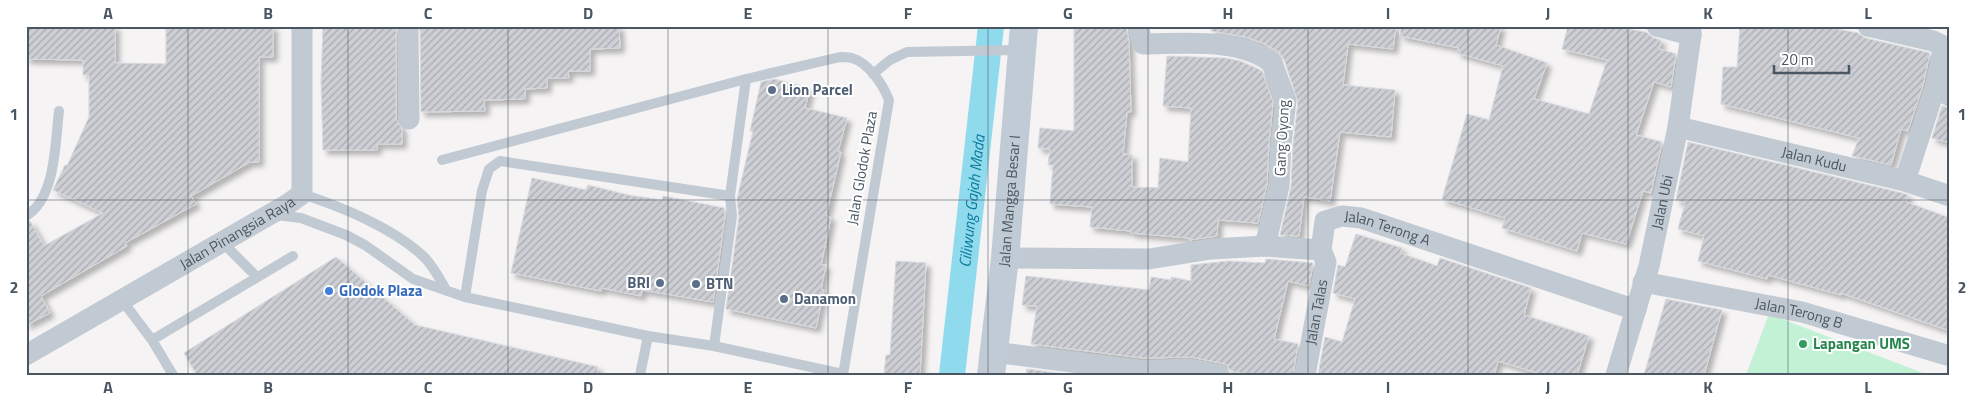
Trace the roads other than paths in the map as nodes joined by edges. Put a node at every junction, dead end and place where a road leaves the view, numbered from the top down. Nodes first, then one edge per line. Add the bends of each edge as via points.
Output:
1 (302, 26) edge
2 (408, 26) edge
3 (1138, 26) edge
4 (1657, 26) edge
5 (1868, 26) edge
6 (1691, 31) edge
7 (1023, 38) edge
8 (873, 74) junction
9 (746, 79) junction
10 (1942, 92) edge
11 (59, 111) dead end
12 (409, 119) dead end
13 (1678, 128) junction
14 (442, 160) dead end
15 (1904, 181) junction
16 (302, 194) junction
17 (730, 196) junction
18 (1950, 196) edge
19 (271, 214) junction
20 (26, 216) edge
21 (222, 242) junction
22 (1265, 246) junction
23 (1321, 250) junction
24 (293, 256) dead end
25 (1005, 258) junction
26 (257, 277) junction
27 (1643, 282) junction
28 (447, 291) junction
29 (465, 297) junction
30 (122, 299) junction
31 (1636, 310) junction
32 (648, 336) junction
33 (152, 340) junction
34 (714, 346) junction
35 (26, 355) edge
36 (1950, 356) edge
37 (992, 364) edge
38 (842, 374) edge
39 (173, 375) edge
40 (640, 375) edge
41 (1219, 375) edge
42 (1305, 375) edge
43 (1616, 375) edge

1 - 16 street, Jalan Pinangsia Raya
2 - 12 street
3 - 22 street, Gang Oyong via 1143,44 1218,44 1248,51 1272,63 1286,101 1280,186
4 - 6 street
5 - 10 street via 1941,45
6 - 13 street, Jalan Ubi
7 - 8 lane via 993,50 907,52 890,60
7 - 25 street, Jalan Mangga Besar I
8 - 9 lane, Jalan Glodok Plaza via 852,58 840,57
8 - 38 lane, Jalan Glodok Plaza via 888,100
9 - 14 lane, Jalan Glodok Plaza
9 - 17 lane
10 - 15 street
11 - 20 lane via 48,188 34,212
13 - 15 street, Jalan Kudu
13 - 27 street, Jalan Ubi
15 - 18 street, Jalan Kudu
16 - 19 street, Jalan Pinangsia Raya
16 - 28 lane via 328,202 399,238 423,256
17 - 29 lane via 500,161 489,170 482,191
17 - 34 lane via 732,216
19 - 21 street, Jalan Pinangsia Raya
19 - 28 lane, Jalan Glodok Plaza via 301,218 346,235 413,279
21 - 26 lane
21 - 30 street, Jalan Pinangsia Raya
22 - 23 street
22 - 25 street via 1211,249 1149,259
23 - 31 street, Jalan Terong A via 1326,221 1342,216 1361,218
23 - 42 street, Jalan Talas via 1326,262
24 - 26 lane
25 - 37 street, Jalan Mangga Besar I
26 - 33 lane
27 - 31 street, Jalan Ubi
27 - 36 street, Jalan Terong B via 1802,312
28 - 29 lane, Jalan Glodok Plaza
29 - 32 lane, Jalan Glodok Plaza
30 - 33 lane
30 - 35 street, Jalan Pinangsia Raya
31 - 43 street, Jalan Ubi
32 - 34 lane, Jalan Glodok Plaza
32 - 40 lane
33 - 39 lane
34 - 38 lane, Jalan Glodok Plaza
37 - 41 street via 1143,371 1189,369

